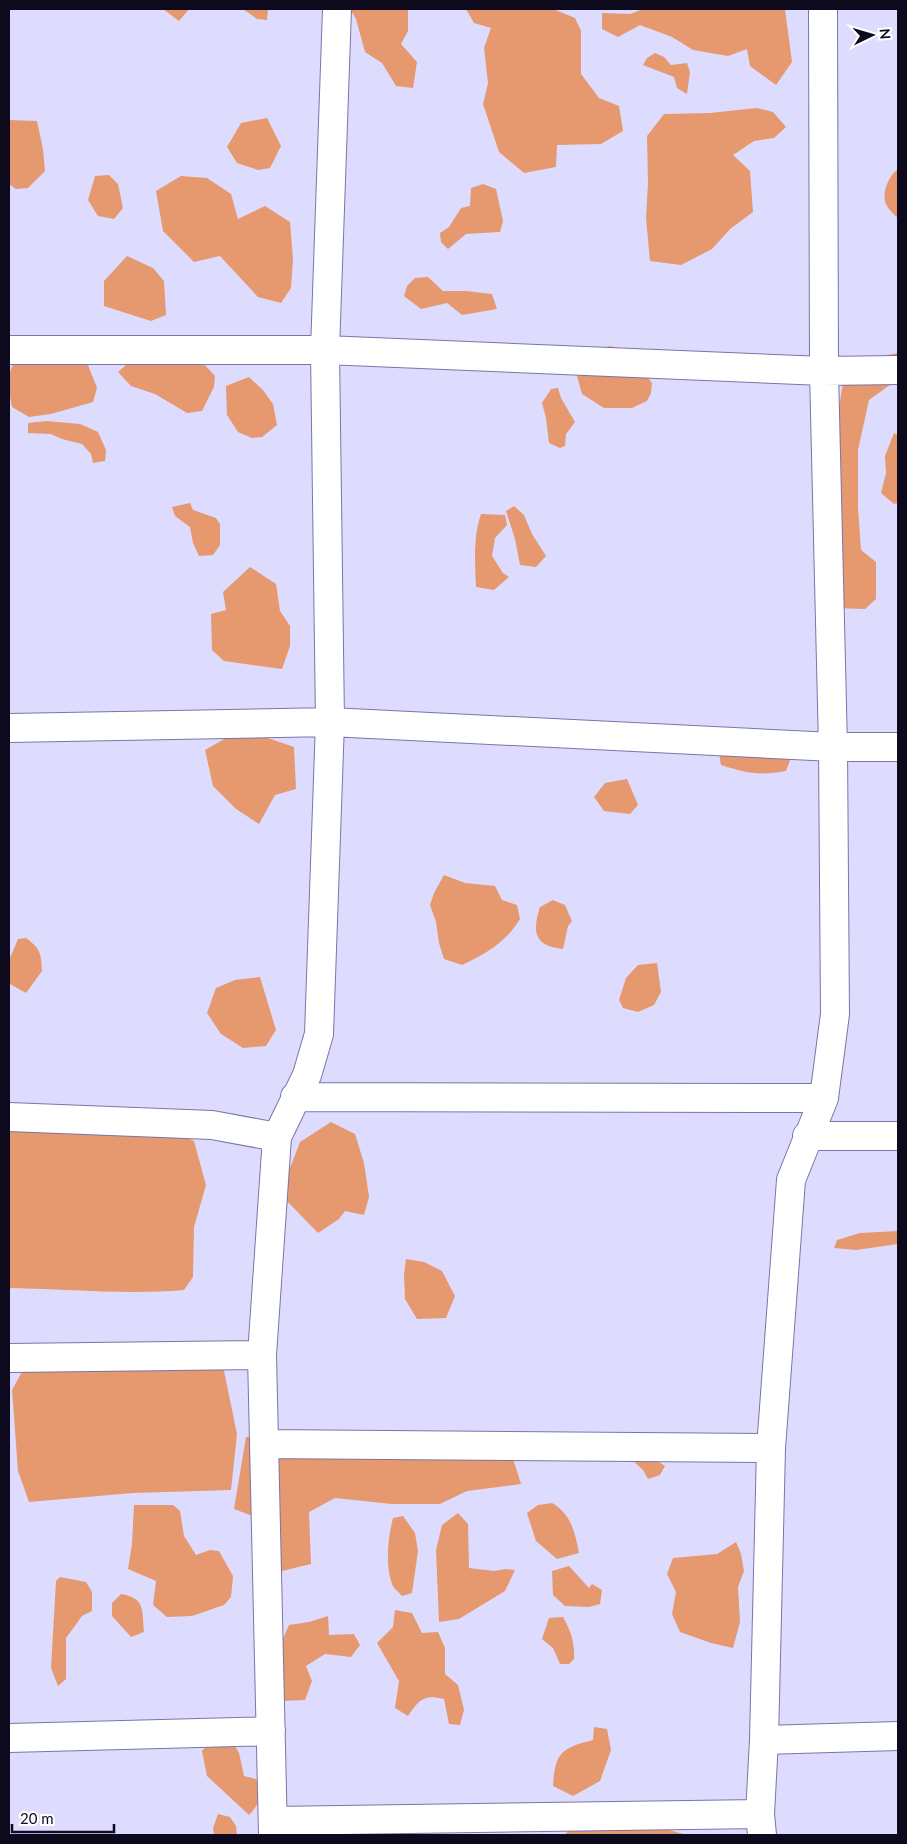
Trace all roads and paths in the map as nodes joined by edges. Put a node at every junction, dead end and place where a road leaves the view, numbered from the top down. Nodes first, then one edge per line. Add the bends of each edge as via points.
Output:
1 (337, 9) edge
2 (823, 9) edge
3 (9, 350) edge
4 (324, 350) junction
5 (898, 370) edge
6 (824, 371) junction
7 (330, 722) junction
8 (9, 728) edge
9 (833, 747) junction
10 (898, 747) edge
11 (295, 1097) junction
12 (824, 1098) junction
13 (9, 1117) edge
14 (807, 1136) junction
15 (898, 1136) edge
16 (277, 1137) junction
17 (262, 1355) junction
18 (9, 1358) edge
19 (264, 1444) junction
20 (771, 1448) junction
21 (271, 1731) junction
22 (898, 1736) edge
23 (9, 1738) edge
24 (764, 1740) junction
25 (761, 1825) edge
26 (273, 1828) edge

1 - 4 street
2 - 6 street
3 - 4 street
4 - 6 street
4 - 7 street
5 - 6 street
6 - 9 street
7 - 8 street
7 - 9 street
7 - 11 street via 319,1034 307,1075
9 - 10 street
9 - 12 street via 835,1014
11 - 12 street
11 - 16 street
12 - 14 street
13 - 16 street via 212,1125
14 - 15 street
14 - 20 street via 791,1180
16 - 17 street
17 - 18 street
17 - 19 street
19 - 20 street
19 - 21 street
20 - 24 street
21 - 23 street
21 - 26 street
22 - 24 street
24 - 25 street
25 - 26 street

